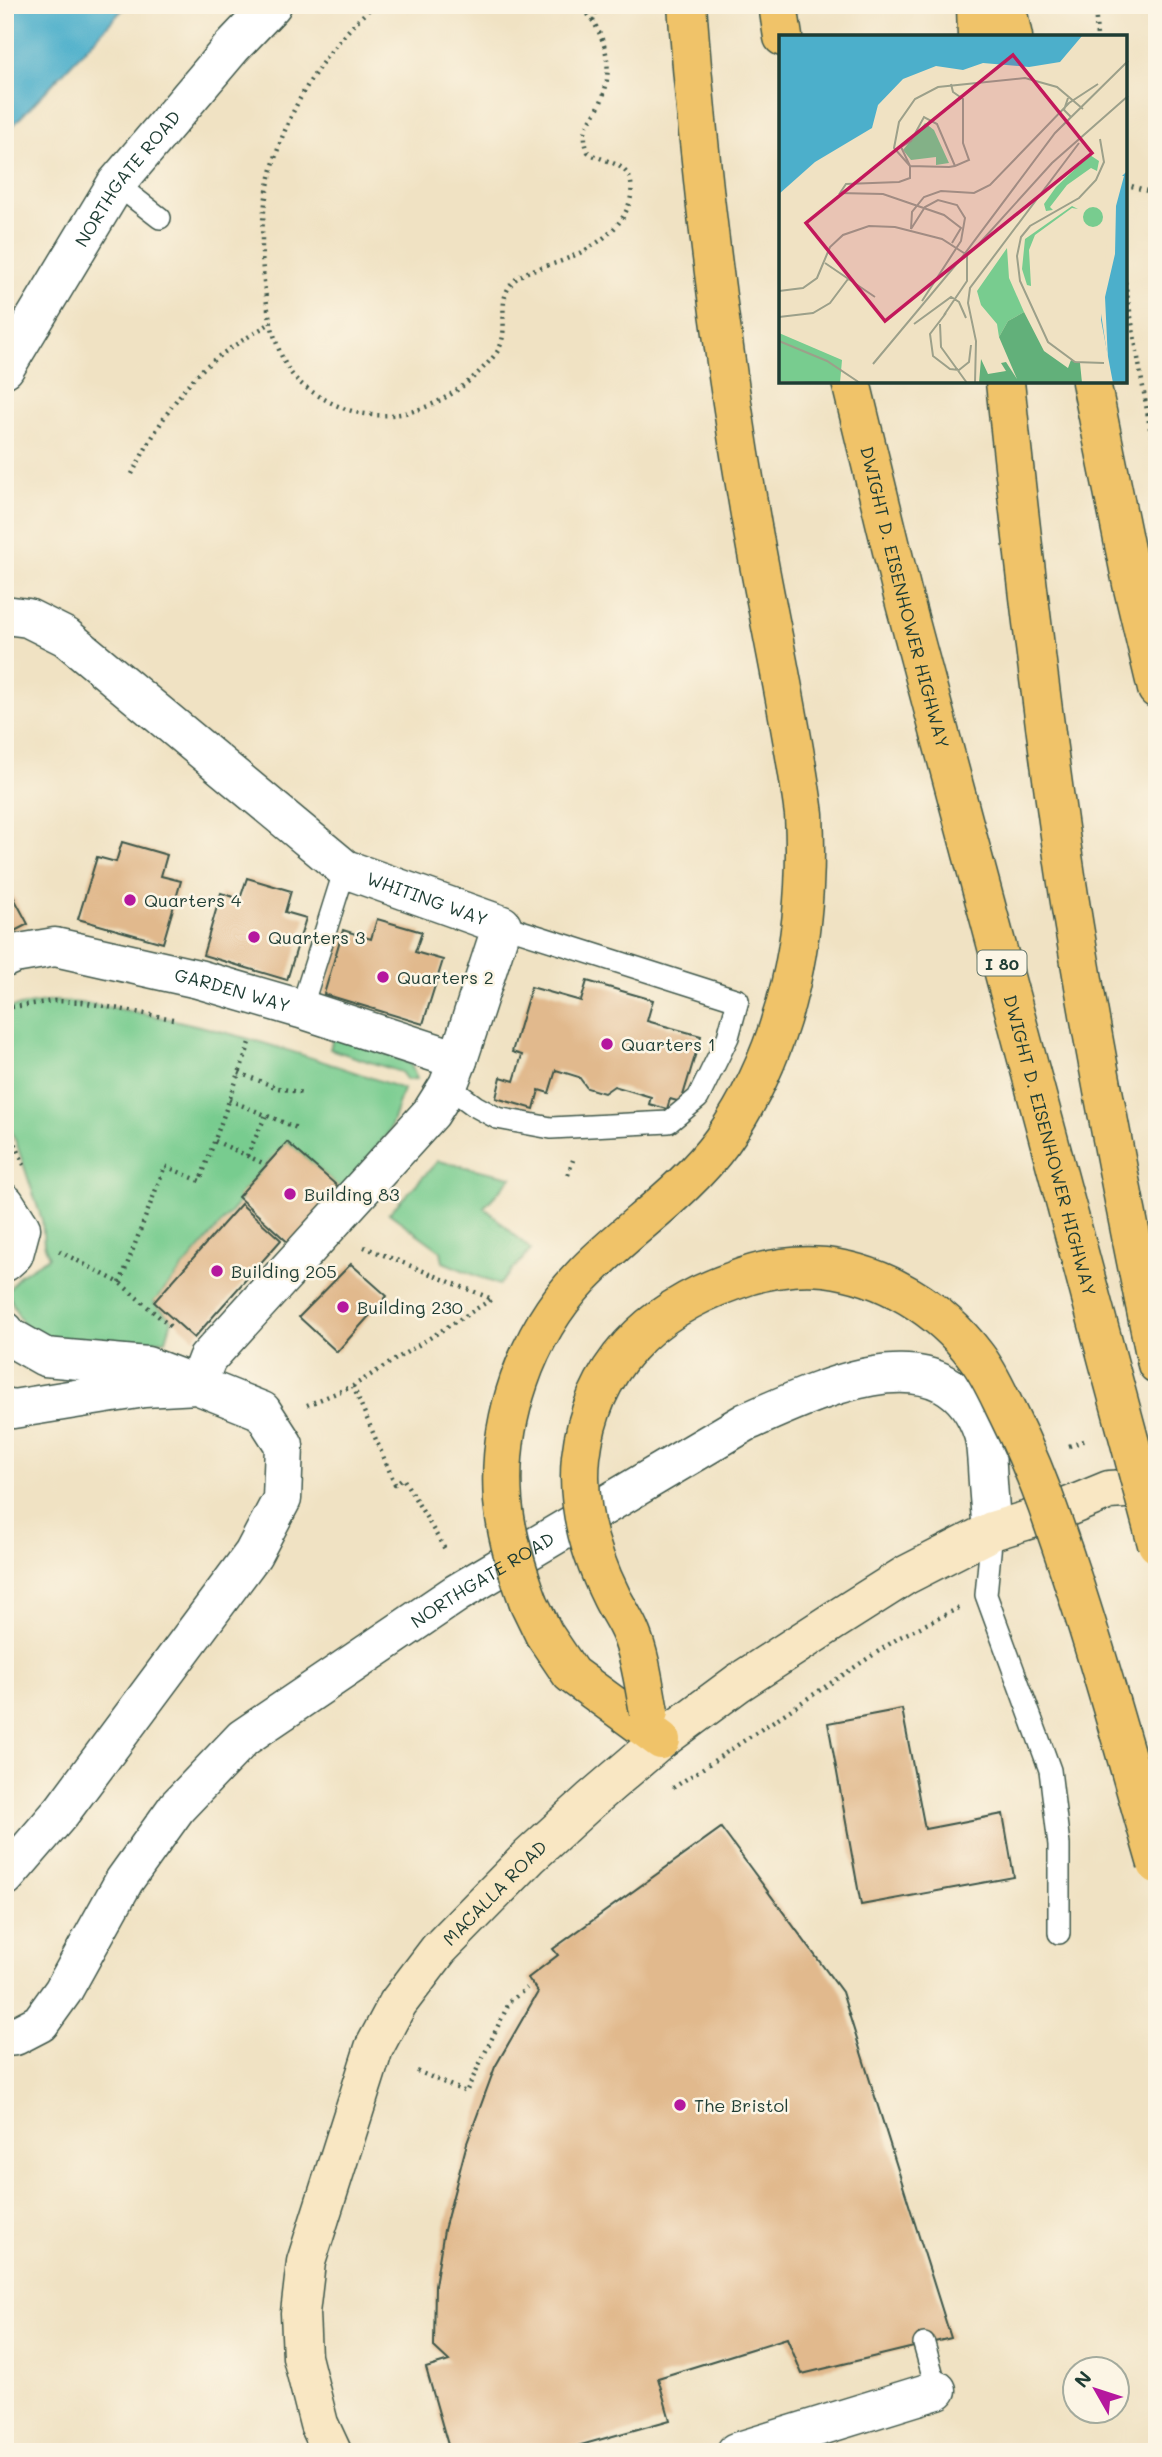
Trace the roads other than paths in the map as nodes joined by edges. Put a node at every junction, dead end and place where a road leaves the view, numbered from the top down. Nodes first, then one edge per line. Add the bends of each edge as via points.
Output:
1 (272, 5) edge
2 (687, 5) edge
3 (778, 5) edge
4 (976, 5) edge
5 (1006, 5) edge
6 (783, 35) edge
7 (977, 35) edge
8 (1013, 35) edge
9 (116, 184) junction
10 (160, 218) dead end
11 (5, 368) edge
12 (851, 383) edge
13 (1005, 383) edge
14 (1091, 383) edge
15 (5, 615) edge
16 (1157, 689) edge
17 (345, 869) junction
18 (502, 925) junction
19 (5, 958) edge
20 (301, 1009) junction
21 (453, 1073) junction
22 (5, 1203) edge
23 (5, 1262) edge
24 (5, 1331) edge
25 (1157, 1364) edge
26 (202, 1372) junction
27 (5, 1407) edge
28 (1157, 1486) edge
29 (992, 1531) junction
30 (1157, 1544) edge
31 (649, 1724) junction
32 (1157, 1864) edge
33 (5, 1877) edge
34 (1059, 1933) dead end
35 (5, 2037) edge
36 (924, 2344) dead end
37 (937, 2390) joint
38 (332, 2452) edge
39 (736, 2452) edge

1 - 9 street, NORTHGATE ROAD
2 - 31 highway, bridge via 719,319 804,814 802,922 796,961 760,1079 720,1143 689,1179 581,1276 557,1305 523,1369 503,1465 503,1500 514,1559 544,1634 571,1674
3 - 6 highway
4 - 7 highway
5 - 8 highway
9 - 10 lane
9 - 11 street, NORTHGATE ROAD
12 - 30 highway, DWIGHT D. EISENHOWER HIGHWAY / I 80, bridge via 903,596
13 - 25 highway via 1034,644 1069,894 1111,1140
14 - 16 highway
15 - 17 street, WHITING WAY via 28,618 66,637
17 - 18 street, WHITING WAY
17 - 20 lane
18 - 21 street, WHITING WAY
18 - 21 lane via 738,1000 728,1037 698,1098 669,1122 551,1128 497,1118 475,1106
19 - 20 street, GARDEN WAY via 55,947 198,979
20 - 21 street, GARDEN WAY
21 - 26 street, WHITING WAY via 431,1113
22 - 23 street via 21,1228 14,1254
24 - 26 street via 45,1357
26 - 27 street via 144,1388
26 - 33 street via 262,1411 284,1445 282,1499 253,1554 62,1811
28 - 29 street, MACALLA ROAD via 1109,1490
29 - 31 street, MACALLA ROAD via 894,1583 738,1683
29 - 34 lane via 986,1595 1050,1770 1059,1846
29 - 35 street, NORTHGATE ROAD via 984,1437 958,1392 935,1378 906,1372 879,1375 794,1401 746,1422 457,1593 243,1738 177,1807 124,1881 63,1991 40,2023
31 - 32 highway, bridge via 635,1645 598,1567 581,1508 581,1455 595,1401 624,1352 655,1321 685,1301 751,1274 786,1268 822,1267 861,1274 926,1307 952,1328 992,1379 1028,1454 1077,1588
31 - 38 street, MACALLA ROAD via 591,1800 455,1931 398,2003 374,2048 306,2262 300,2313 302,2357 318,2424
36 - 37 lane
37 - 39 street

